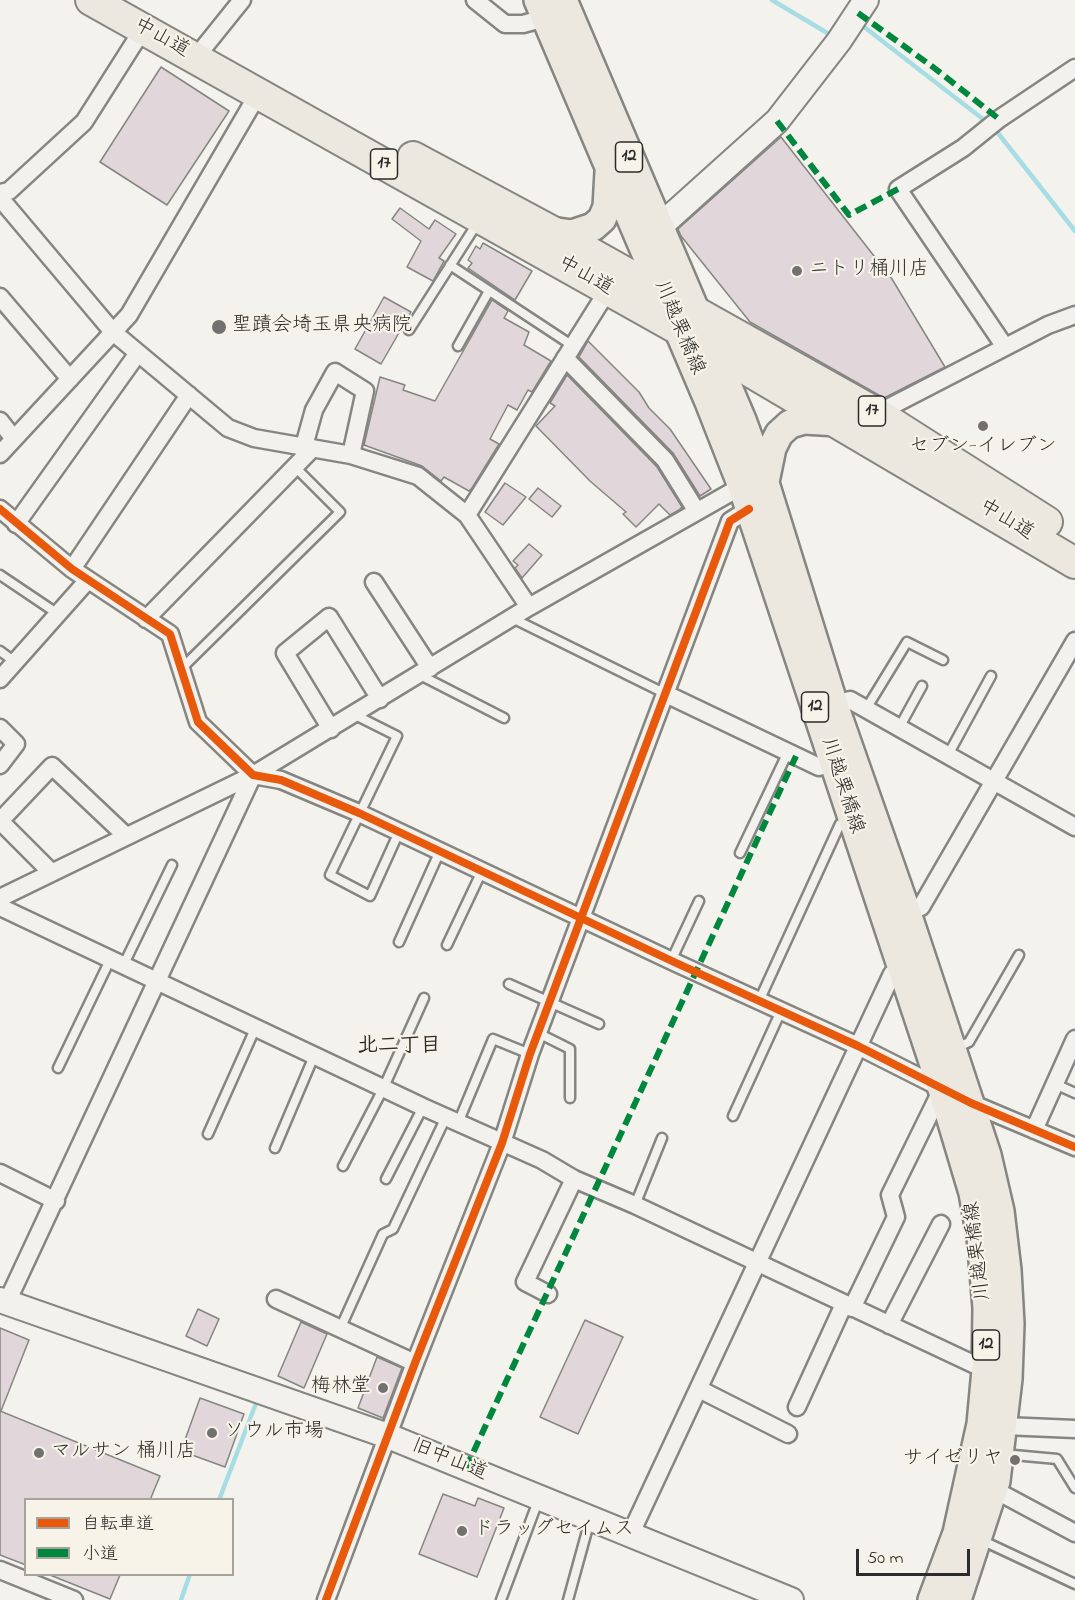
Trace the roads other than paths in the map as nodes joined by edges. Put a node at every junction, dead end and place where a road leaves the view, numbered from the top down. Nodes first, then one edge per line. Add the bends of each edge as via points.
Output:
1 (91, 0) edge
2 (129, 0) edge
3 (242, 0) edge
4 (475, 0) edge
5 (866, 0) edge
6 (549, 6) edge
7 (143, 29) junction
8 (205, 46) junction
9 (1075, 68) edge
10 (258, 94) junction
11 (608, 167) junction
12 (0, 195) edge
13 (480, 218) junction
14 (658, 228) junction
15 (551, 231) junction
16 (450, 265) junction
17 (608, 290) junction
18 (489, 291) junction
19 (663, 294) junction
20 (0, 297) edge
21 (1075, 315) edge
22 (687, 321) junction
23 (409, 330) dead end
24 (113, 332) junction
25 (458, 346) dead end
26 (1005, 347) junction
27 (711, 348) junction
28 (569, 352) junction
29 (138, 353) junction
30 (70, 379) junction
31 (189, 395) junction
32 (0, 421) edge
33 (856, 422) junction
34 (14, 439) junction
35 (308, 447) junction
36 (0, 454) edge
37 (351, 454) junction
38 (294, 466) junction
39 (752, 493) junction
40 (0, 509) edge
41 (696, 510) junction
42 (467, 515) junction
43 (16, 524) junction
44 (1075, 540) edge
45 (1075, 562) edge
46 (72, 569) junction
47 (0, 575) edge
48 (88, 580) junction
49 (374, 582) dead end
50 (530, 607) junction
51 (57, 614) junction
52 (512, 618) junction
53 (146, 619) junction
54 (1073, 648) edge
55 (0, 651) edge
56 (943, 660) dead end
57 (15, 662) junction
58 (181, 669) junction
59 (425, 672) junction
60 (991, 676) dead end
61 (0, 679) edge
62 (922, 686) dead end
63 (666, 694) junction
64 (380, 699) junction
65 (834, 705) junction
66 (866, 709) junction
67 (355, 715) junction
68 (504, 718) dead end
69 (0, 728) edge
70 (899, 728) junction
71 (331, 729) junction
72 (788, 752) junction
73 (948, 755) junction
74 (833, 762) junction
75 (0, 765) edge
76 (253, 775) junction
77 (996, 782) junction
78 (359, 813) junction
79 (852, 818) junction
80 (0, 821) edge
81 (1075, 826) edge
82 (399, 832) junction
83 (125, 836) junction
84 (440, 851) junction
85 (740, 853) dead end
86 (172, 865) dead end
87 (482, 871) junction
88 (51, 872) junction
89 (0, 898) edge
90 (699, 901) dead end
91 (0, 907) edge
92 (908, 913) junction
93 (582, 918) junction
94 (399, 942) dead end
95 (447, 945) dead end
96 (1019, 955) dead end
97 (671, 961) junction
98 (116, 964) junction
99 (903, 970) junction
100 (157, 983) junction
101 (509, 984) dead end
102 (424, 998) dead end
103 (550, 1001) junction
104 (759, 1001) junction
105 (781, 1011) junction
106 (599, 1024) dead end
107 (255, 1029) junction
108 (538, 1033) junction
109 (1075, 1040) edge
110 (858, 1046) junction
111 (953, 1049) junction
112 (530, 1054) junction
113 (314, 1056) junction
114 (58, 1068) dead end
115 (1055, 1084) junction
116 (383, 1089) junction
117 (942, 1089) junction
118 (1075, 1093) edge
119 (570, 1098) dead end
120 (971, 1103) junction
121 (423, 1107) junction
122 (733, 1116) dead end
123 (452, 1120) junction
124 (1034, 1130) junction
125 (208, 1134) dead end
126 (662, 1138) dead end
127 (502, 1143) junction
128 (1075, 1147) edge
129 (274, 1148) dead end
130 (343, 1166) dead end
131 (0, 1173) edge
132 (386, 1179) dead end
133 (574, 1179) junction
134 (56, 1201) junction
135 (635, 1204) junction
136 (941, 1224) dead end
137 (757, 1264) junction
138 (548, 1294) dead end
139 (276, 1299) dead end
140 (3, 1301) edge
141 (848, 1306) junction
142 (889, 1325) junction
143 (340, 1329) junction
144 (415, 1364) junction
145 (986, 1370) junction
146 (699, 1389) junction
147 (797, 1407) dead end
148 (1004, 1426) junction
149 (1075, 1429) edge
150 (788, 1434) dead end
151 (388, 1436) junction
152 (1000, 1454) junction
153 (1075, 1488) edge
154 (993, 1489) junction
155 (539, 1497) junction
156 (591, 1518) junction
157 (631, 1533) junction
158 (1075, 1533) edge
159 (979, 1539) junction
160 (0, 1570) edge
161 (1075, 1584) edge
162 (74, 1600) edge
163 (326, 1600) edge
164 (501, 1600) edge
165 (567, 1600) edge
166 (791, 1600) edge
167 (933, 1600) edge
168 (957, 1600) edge

1 - 7 highway, 中山道 / 17
2 - 8 highway, 中山道 / 17
3 - 8 street
4 - 6 street via 505,24 523,24
5 - 14 main road via 777,121
6 - 11 main road, 川越栗橋線 / 12
6 - 14 main road, 川越栗橋線 / 12
7 - 10 highway, 中山道 / 17
7 - 12 street via 84,122
8 - 15 highway, 中山道 / 17
9 - 26 street via 963,148 897,189
10 - 13 highway, 中山道 / 17
10 - 24 street via 129,315
11 - 15 main road via 610,191 602,219 594,228 582,232
11 - 19 main road, 川越栗橋線 / 12
12 - 24 street
13 - 16 lane
13 - 17 highway, 中山道 / 17
14 - 22 main road, 川越栗橋線 / 12
15 - 19 highway, 中山道 / 17
16 - 18 lane
16 - 23 lane
17 - 22 highway, 中山道 / 17
17 - 28 street
18 - 25 lane
18 - 28 lane
19 - 22 highway, 中山道 / 17
20 - 30 street
21 - 26 street
22 - 27 highway, 中山道 / 17
22 - 33 highway, 中山道 / 17
22 - 39 main road, 川越栗橋線 / 12
24 - 29 street
24 - 30 street
26 - 33 street
27 - 33 highway, 中山道 / 17
27 - 39 main road, 川越栗橋線 / 12
28 - 41 street via 665,460
28 - 42 street
29 - 31 street
29 - 43 street
30 - 34 street
31 - 35 street via 228,428 254,438
31 - 46 street
32 - 34 street
33 - 39 main road via 819,419 790,424 779,434
33 - 44 highway, 中山道 / 17
33 - 45 highway, 中山道 / 17
34 - 36 street
35 - 37 street
35 - 37 street via 314,410 335,372 365,391
35 - 38 street
37 - 42 street via 418,476
38 - 53 street
38 - 58 lane via 340,512
39 - 41 street
39 - 63 street via 730,521
39 - 65 main road, 川越栗橋線 / 12
39 - 74 main road, 川越栗橋線 / 12
40 - 43 street
41 - 50 street
42 - 50 street
43 - 46 street
46 - 48 street
47 - 51 lane
48 - 51 street
48 - 53 street
49 - 59 street
50 - 52 street
51 - 57 street
52 - 59 street
52 - 63 lane
53 - 58 street via 170,634
54 - 77 street
55 - 57 lane
56 - 66 lane via 907,642
57 - 61 street
58 - 76 street via 198,722
59 - 64 street
59 - 68 lane
60 - 73 lane
62 - 70 lane
63 - 72 street
63 - 93 street
64 - 67 street
64 - 71 street via 329,617 285,653
65 - 66 street via 850,700
65 - 92 main road, 川越栗橋線 / 12
66 - 70 street
67 - 71 street
67 - 78 lane via 397,736
69 - 75 street via 16,744
70 - 73 street
71 - 76 street
72 - 74 street via 819,767
72 - 85 lane
73 - 77 street
74 - 79 main road, 川越栗橋線 / 12
76 - 78 street via 281,780
76 - 83 street
76 - 100 street
77 - 81 street
77 - 92 street via 921,907
78 - 82 street
78 - 82 lane via 330,875 370,896
79 - 99 main road, 川越栗橋線 / 12
79 - 104 lane via 840,824
80 - 83 street via 52,766
80 - 88 street
82 - 84 street
83 - 88 street
84 - 87 street
84 - 94 lane
86 - 98 lane
87 - 93 street
87 - 95 lane
88 - 89 street
90 - 97 lane
91 - 98 street
92 - 111 main road, 川越栗橋線 / 12
93 - 97 street
93 - 103 street
96 - 111 lane via 969,1042
97 - 104 street
98 - 100 street
98 - 114 lane
99 - 110 street via 892,974
99 - 117 main road, 川越栗橋線 / 12
100 - 107 street
100 - 134 street
101 - 103 lane
102 - 116 lane
103 - 106 lane
103 - 108 street
104 - 105 street
105 - 110 street
105 - 122 lane
107 - 113 street
107 - 125 lane
108 - 112 street
108 - 119 lane via 570,1049
109 - 115 street
110 - 117 street
110 - 137 street
111 - 120 main road, 川越栗橋線 / 12
112 - 123 lane via 493,1039
112 - 127 street
113 - 116 street
113 - 129 lane
115 - 118 lane
115 - 124 street
116 - 121 street
116 - 130 lane
117 - 120 street
117 - 141 street via 890,1195 896,1217
117 - 145 main road, 川越栗橋線 / 12 via 961,1145 981,1237 987,1308
120 - 124 street
120 - 148 main road, 川越栗橋線 / 12 via 1000,1211 1007,1270 1010,1324
121 - 123 street
121 - 132 lane
123 - 127 street
123 - 143 lane via 393,1229 383,1234
124 - 128 street
126 - 135 lane
127 - 133 street
127 - 144 street
131 - 134 street
133 - 135 street
133 - 138 street via 525,1282
134 - 140 street
135 - 137 street
136 - 142 street
137 - 141 street
137 - 146 street
139 - 143 street
140 - 151 main road, 旧中山道
141 - 142 street
141 - 147 street
142 - 145 street
143 - 144 street
144 - 151 street
145 - 167 main road, 川越栗橋線 / 12 via 971,1476 957,1533
146 - 150 street
146 - 157 street
148 - 149 street
148 - 152 main road, 川越栗橋線 / 12
151 - 155 main road, 旧中山道
151 - 163 street
152 - 153 lane via 1057,1459
152 - 154 main road, 川越栗橋線 / 12
154 - 158 street
154 - 159 main road, 川越栗橋線 / 12
155 - 156 main road, 旧中山道
155 - 164 lane
156 - 157 main road, 旧中山道
156 - 165 lane
157 - 166 main road, 旧中山道
159 - 161 lane
159 - 168 main road, 川越栗橋線 / 12
160 - 162 street

